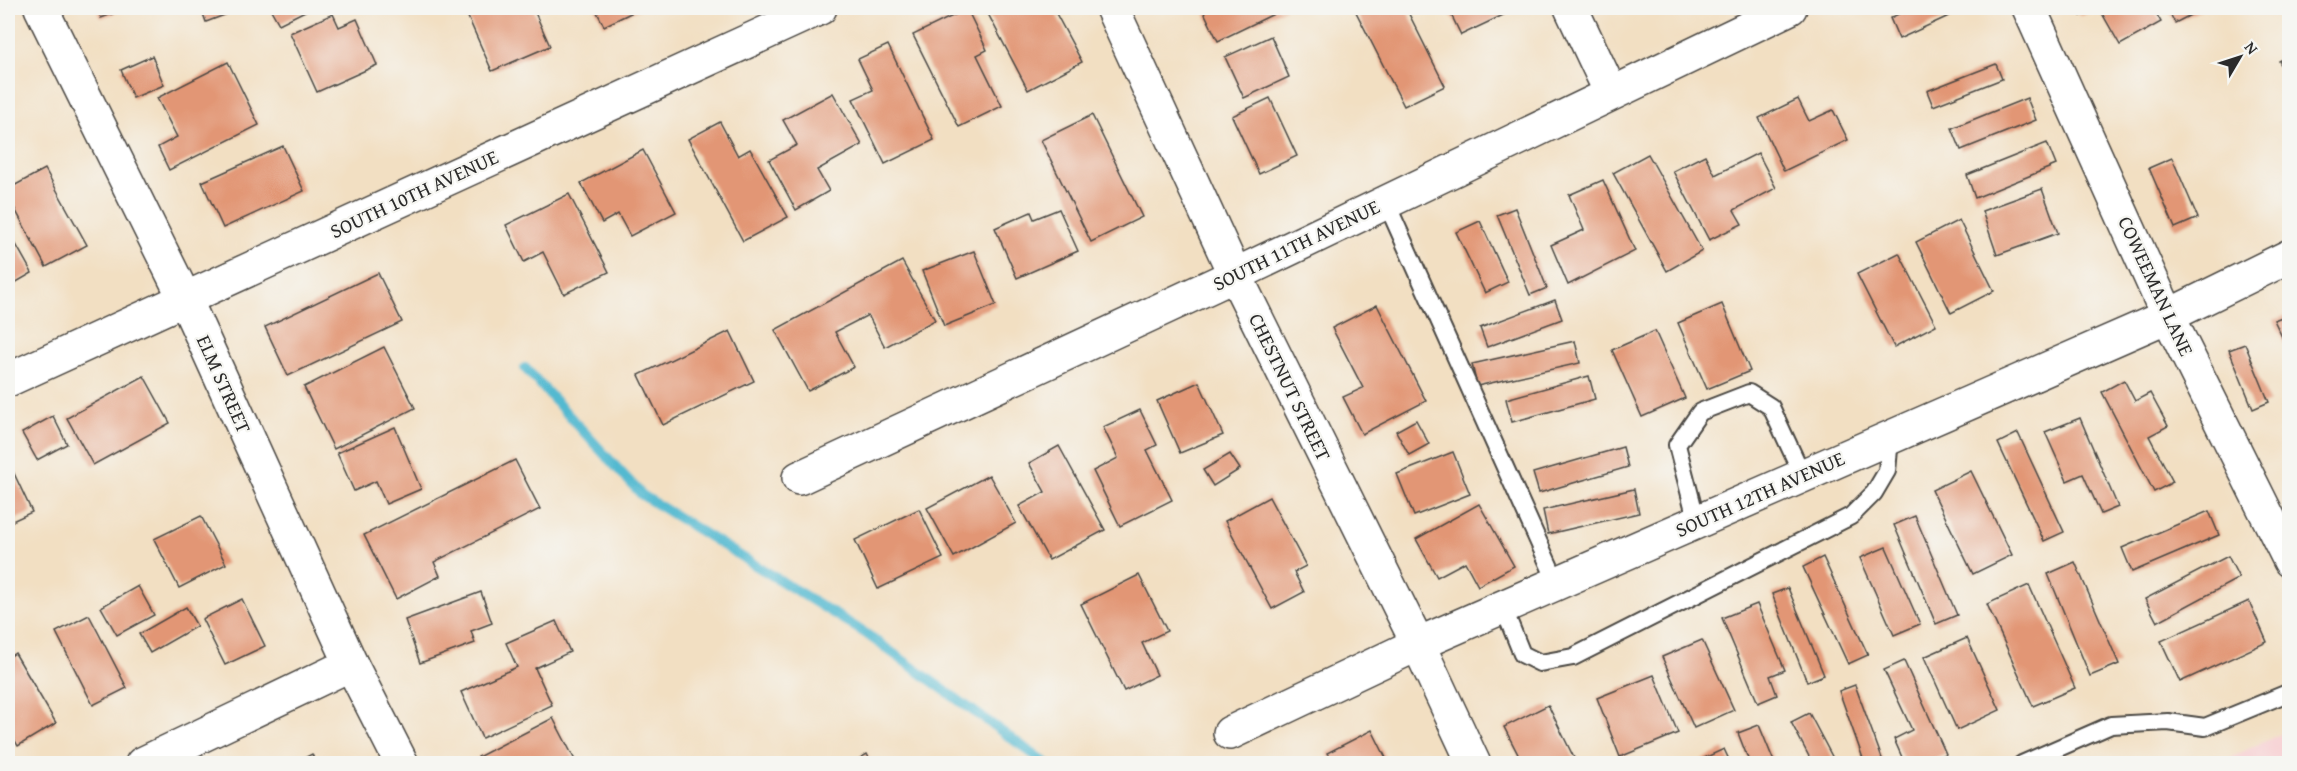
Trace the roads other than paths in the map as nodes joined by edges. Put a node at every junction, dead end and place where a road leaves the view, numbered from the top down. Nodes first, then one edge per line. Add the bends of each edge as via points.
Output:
1 (41, 8) edge
2 (820, 8) edge
3 (1112, 8) edge
4 (1571, 8) edge
5 (1790, 8) edge
6 (2030, 8) edge
7 (1611, 93) junction
8 (1386, 202) junction
9 (2289, 256) edge
10 (1235, 275) junction
11 (185, 299) junction
12 (2168, 316) junction
13 (8, 380) edge
14 (1890, 438) junction
15 (1803, 476) junction
16 (799, 478) dead end
17 (1697, 522) junction
18 (2289, 561) edge
19 (1557, 583) junction
20 (1503, 607) junction
21 (1418, 644) junction
22 (351, 664) junction
23 (2289, 692) edge
24 (1230, 733) dead end
25 (142, 764) edge
26 (402, 764) edge
27 (1474, 764) edge
28 (2022, 764) edge

1 - 11 street, ELM STREET
2 - 11 street, SOUTH 10TH AVENUE
3 - 10 street, CHESTNUT STREET
4 - 7 street
5 - 7 street, SOUTH 11TH AVENUE
6 - 12 street, COWEEMAN LANE
7 - 8 street, SOUTH 11TH AVENUE
8 - 10 street, SOUTH 11TH AVENUE
8 - 19 lane
9 - 12 street, SOUTH 12TH AVENUE
10 - 16 street, SOUTH 11TH AVENUE
10 - 21 street, CHESTNUT STREET
11 - 13 street, SOUTH 10TH AVENUE
11 - 22 street, ELM STREET
12 - 14 street, SOUTH 12TH AVENUE
12 - 18 street, COWEEMAN LANE
14 - 15 street, SOUTH 12TH AVENUE
14 - 20 lane via 1887,471 1874,493 1851,516 1573,657 1540,663 1522,654
15 - 17 street, SOUTH 12TH AVENUE
15 - 17 lane via 1771,407 1749,393 1700,412 1677,445
17 - 19 street, SOUTH 12TH AVENUE
19 - 20 street, SOUTH 12TH AVENUE
20 - 21 street, SOUTH 12TH AVENUE
21 - 24 street, SOUTH 12TH AVENUE
21 - 27 street, CHESTNUT STREET
22 - 25 street
22 - 26 street, ELM STREET
23 - 28 lane via 2205,727 2168,722 2110,725

